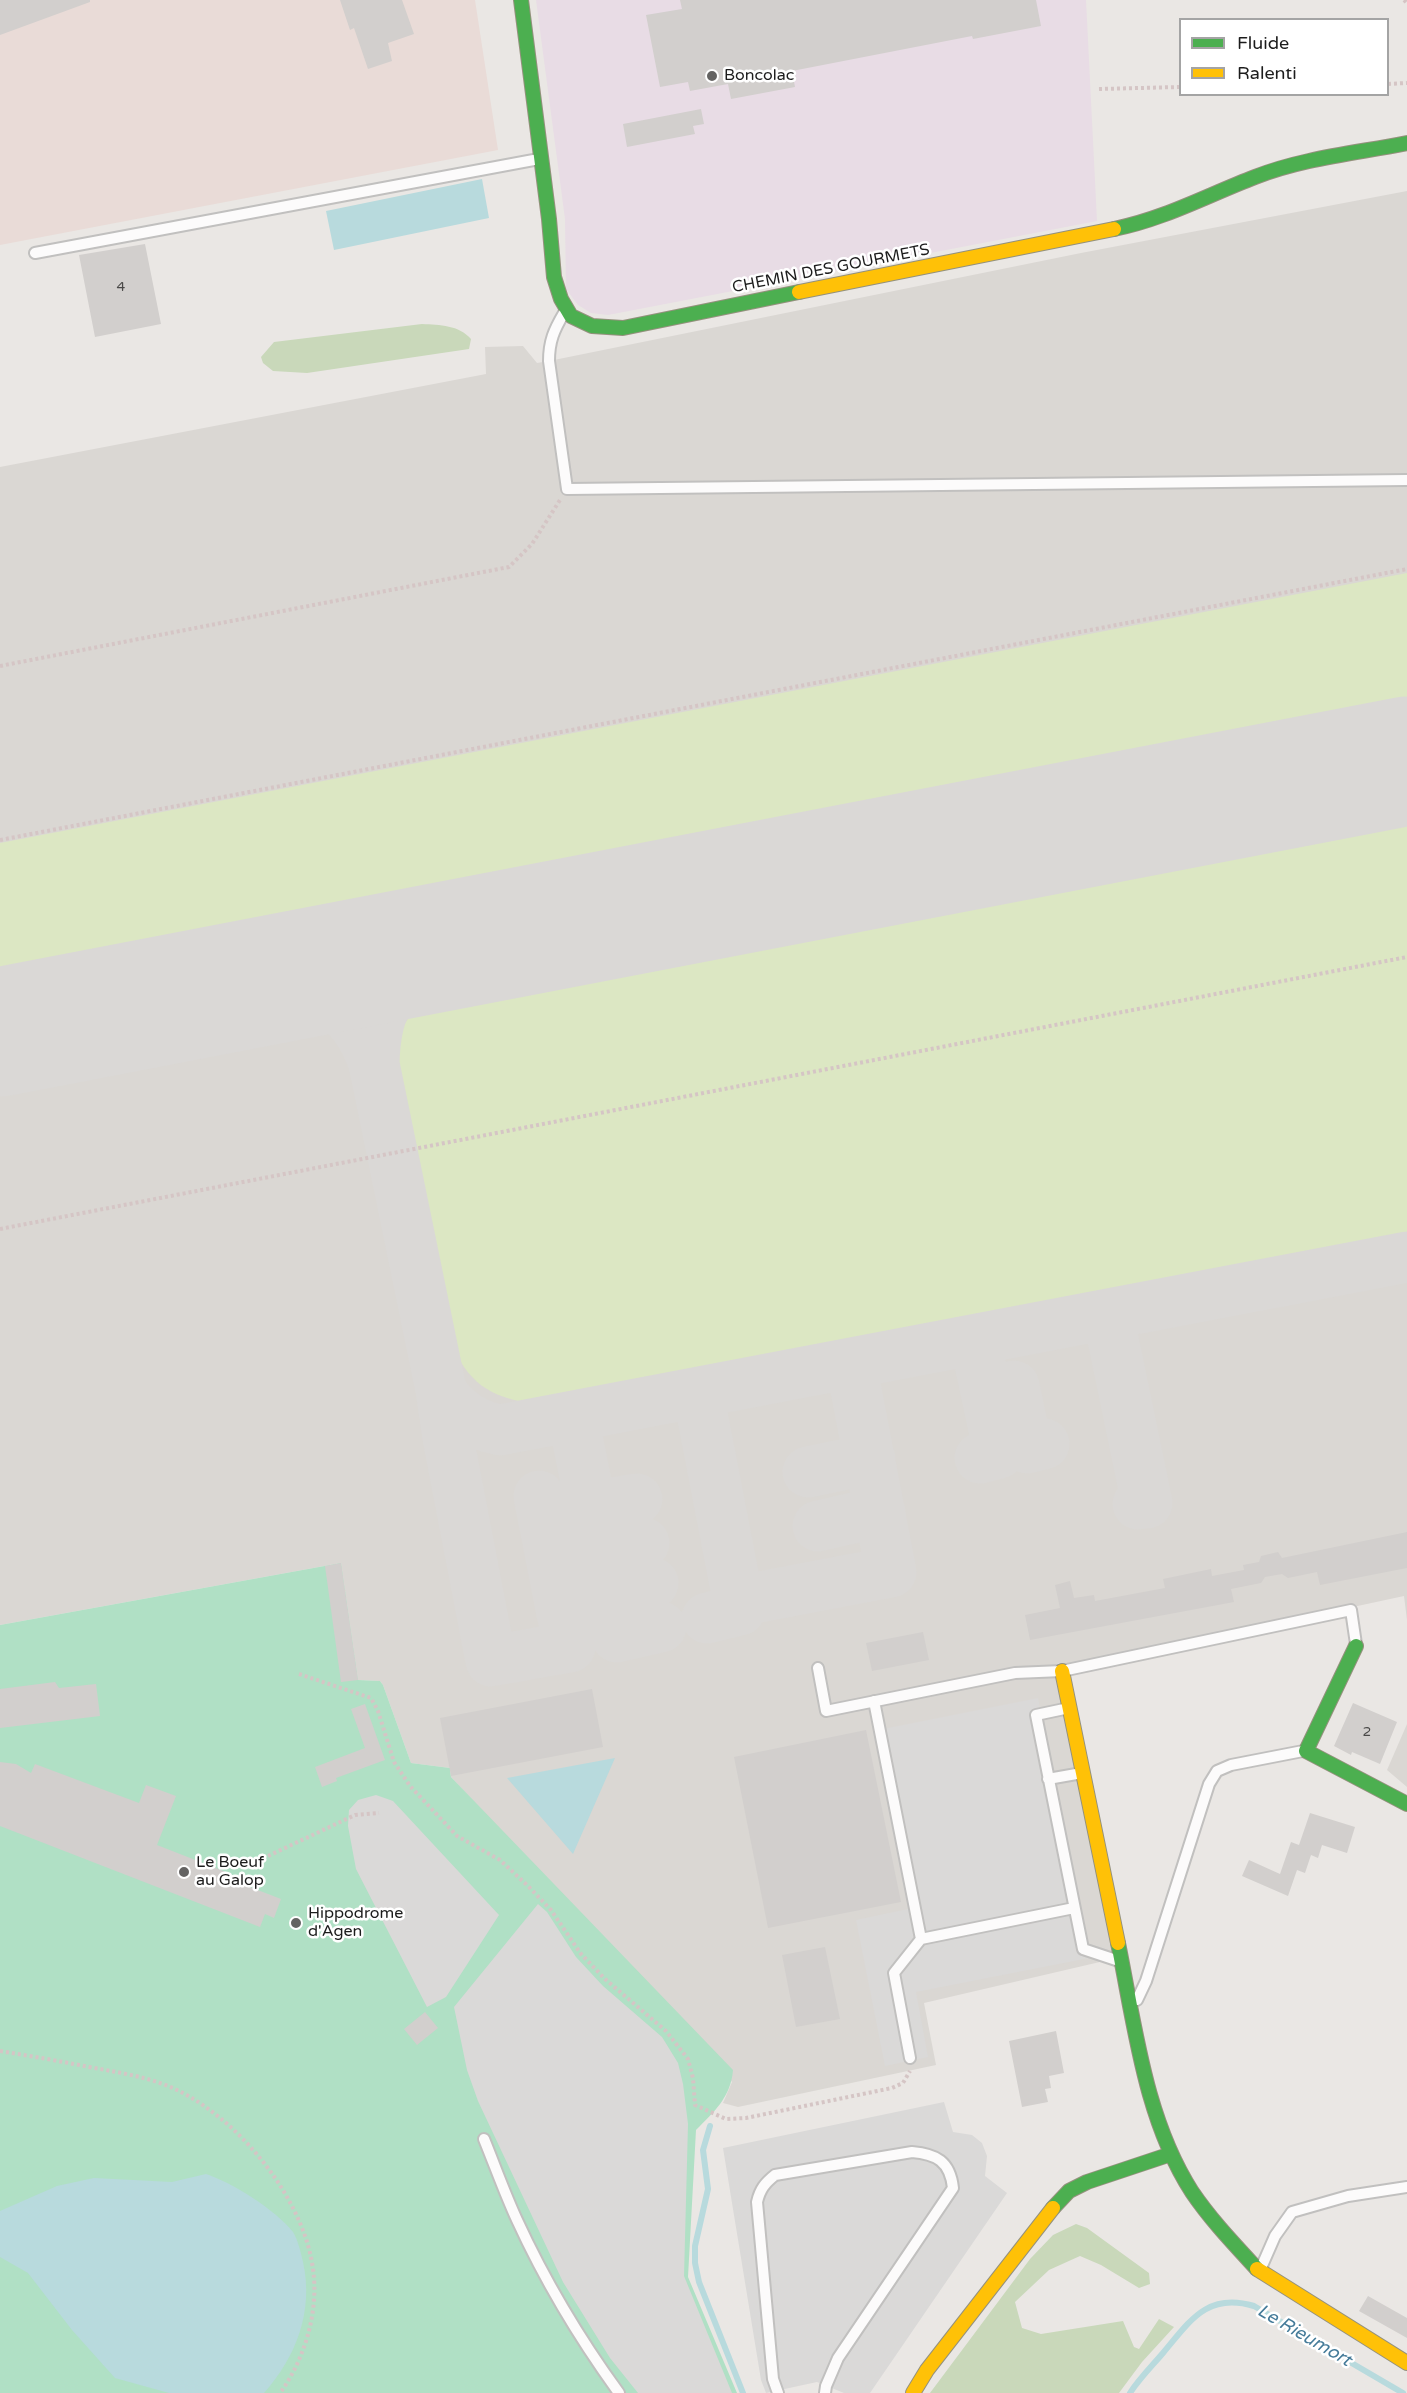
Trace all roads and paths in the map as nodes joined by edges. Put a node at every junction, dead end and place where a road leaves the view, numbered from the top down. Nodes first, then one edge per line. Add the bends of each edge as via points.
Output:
1 (521, 0) edge
2 (1407, 83) edge
3 (1389, 84) edge
4 (1179, 87) edge
5 (1099, 89) dead end
6 (1407, 143) edge
7 (542, 159) junction
8 (35, 253) dead end
9 (566, 310) junction
10 (1407, 480) edge
11 (567, 489) junction
12 (1407, 569) edge
13 (0, 666) edge
14 (0, 840) edge
15 (1407, 957) edge
16 (0, 1229) edge
17 (1356, 1646) joint
18 (818, 1668) dead end
19 (1062, 1671) junction
20 (299, 1674) dead end
21 (874, 1701) junction
22 (1070, 1708) junction
23 (1306, 1750) junction
24 (1083, 1773) junction
25 (1048, 1779) junction
26 (1407, 1804) edge
27 (379, 1813) dead end
28 (268, 1856) dead end
29 (1074, 1908) junction
30 (921, 1939) junction
31 (1121, 1962) junction
32 (1132, 2011) junction
33 (0, 2051) edge
34 (910, 2058) joint
35 (484, 2139) dead end
36 (1171, 2154) junction
37 (1407, 2187) edge
38 (1260, 2272) junction
39 (1407, 2363) edge
40 (280, 2393) edge
41 (619, 2393) edge
42 (778, 2393) edge
43 (825, 2393) edge
44 (913, 2393) edge

1 - 7 street
2 - 3 path
4 - 5 path
6 - 9 street, CHEMIN DES GOURMETS via 1257,176 1139,224 623,328 597,329
7 - 8 lane
7 - 9 street via 556,288
9 - 11 lane via 553,330 549,362
10 - 11 lane
11 - 13 path via 532,544 508,567
12 - 14 path
15 - 16 path
17 - 19 lane via 1351,1610
17 - 23 street
18 - 21 lane via 826,1711
19 - 21 lane via 1015,1673
19 - 22 street
20 - 34 path via 371,1698 394,1762 410,1786 457,1836 500,1860 528,1886 605,1979 666,2031 692,2069 696,2105 726,2119 746,2118 892,2088 908,2077
21 - 30 lane
22 - 24 street
22 - 25 lane via 1036,1715
23 - 26 street
23 - 32 lane via 1217,1771 1209,1784 1146,1981
24 - 25 lane
24 - 31 street
25 - 29 lane
27 - 28 path via 355,1815
29 - 30 lane
29 - 31 lane via 1083,1949
30 - 34 lane via 894,1973
31 - 32 street
32 - 36 street via 1152,2103
33 - 40 path via 146,2077 215,2113 250,2147 289,2202 305,2234 313,2269 314,2305 306,2340 294,2374
35 - 41 lane via 516,2218 553,2292
36 - 38 street via 1212,2220
36 - 44 street via 1069,2191 948,2342
37 - 38 lane via 1348,2196 1292,2212 1275,2236
38 - 39 street
42 - 43 lane via 772,2367 757,2202 766,2181 775,2175 912,2152 931,2154 943,2162 952,2177 953,2188 838,2358

